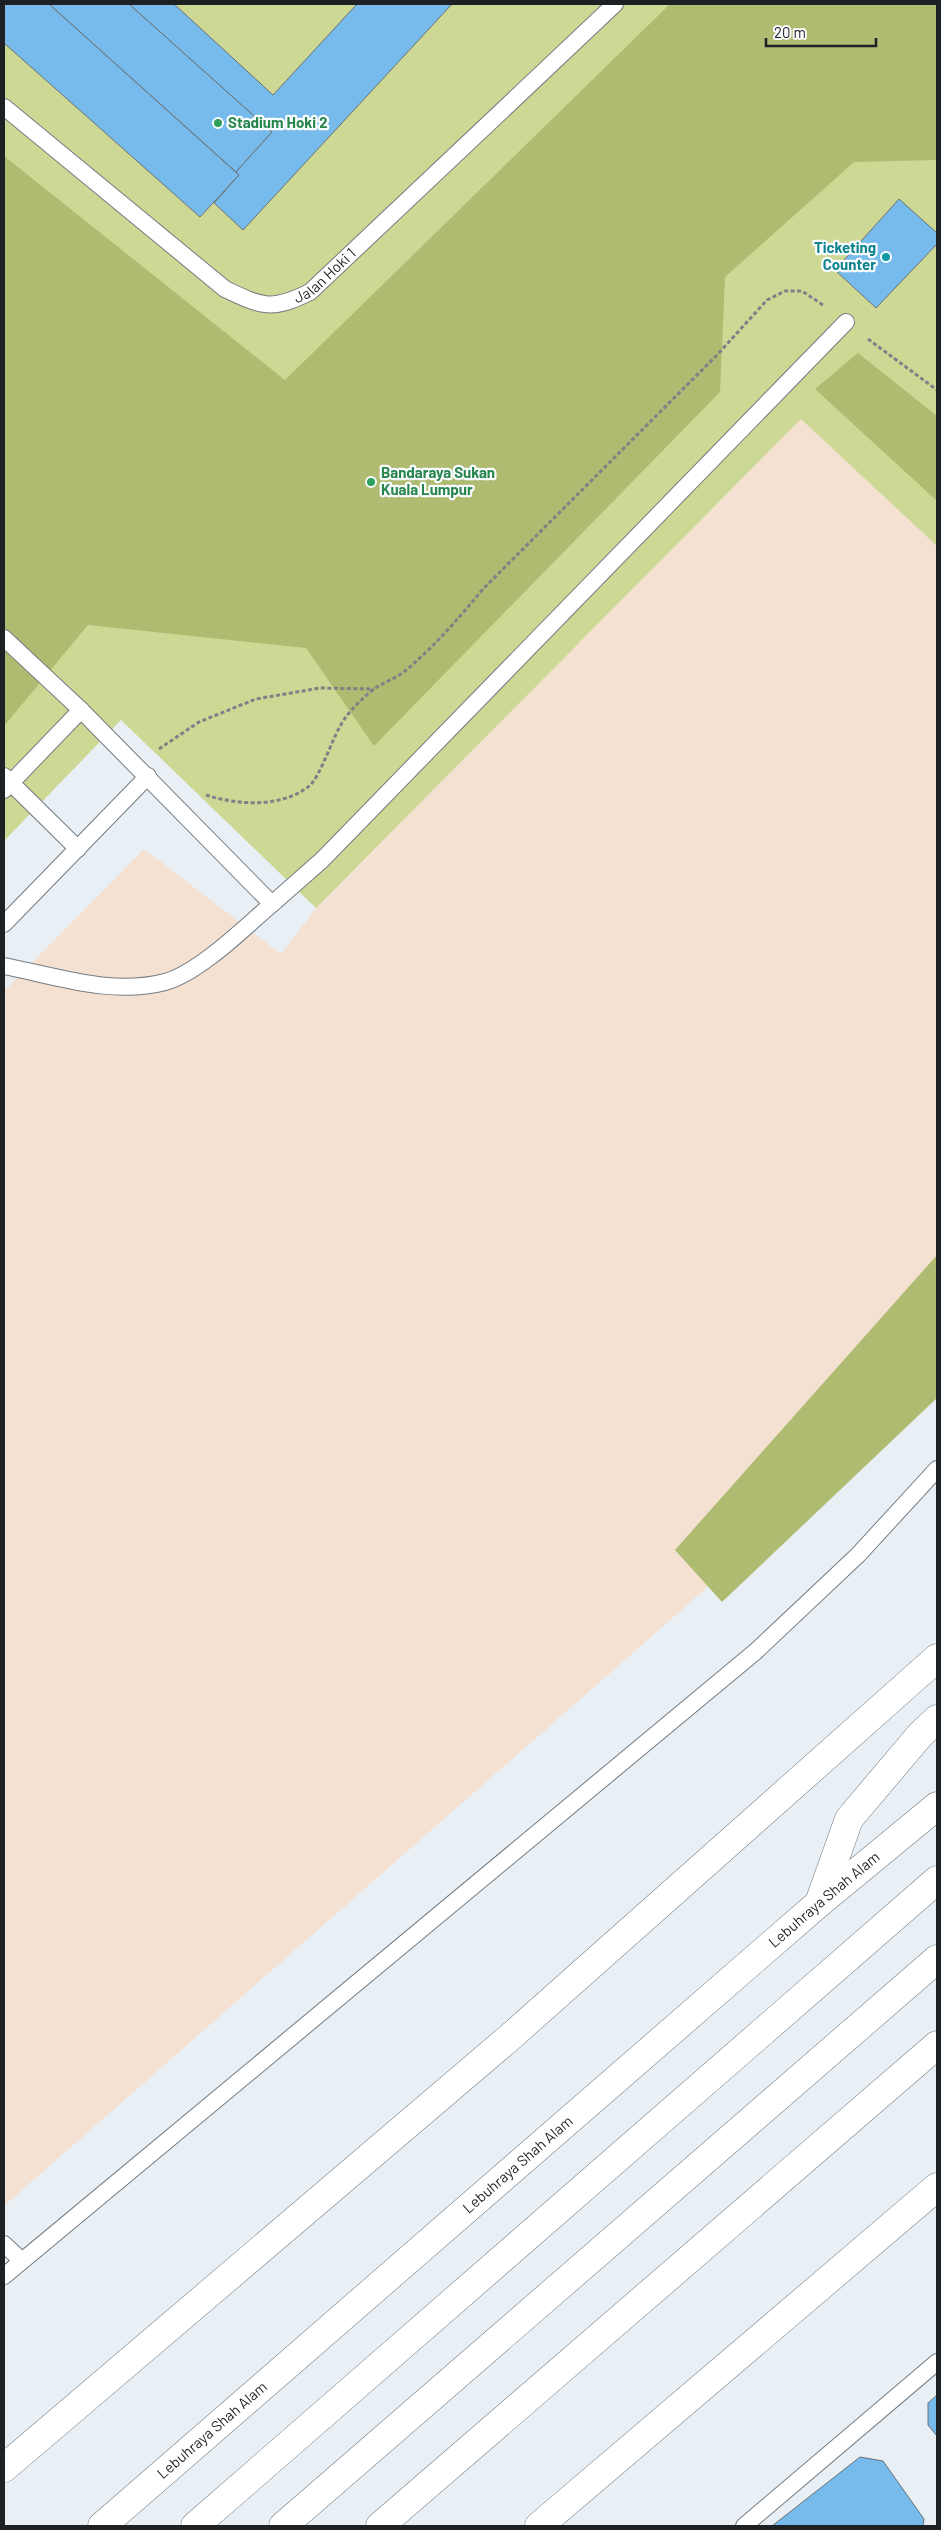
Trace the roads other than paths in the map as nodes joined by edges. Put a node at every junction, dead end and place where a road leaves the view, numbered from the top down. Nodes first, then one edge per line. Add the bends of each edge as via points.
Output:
1 (615, 4) edge
2 (4, 107) edge
3 (846, 322) road end
4 (4, 638) edge
5 (81, 710) junction
6 (148, 776) junction
7 (6, 783) edge
8 (78, 849) junction
9 (272, 904) junction
10 (4, 924) edge
11 (4, 966) edge
12 (937, 1469) edge
13 (937, 1658) edge
14 (937, 1719) edge
15 (937, 1806) edge
16 (937, 1880) edge
17 (818, 1904) junction
18 (937, 1960) edge
19 (934, 2051) edge
20 (937, 2187) edge
21 (4, 2244) edge
22 (22, 2261) junction
23 (4, 2276) edge
24 (937, 2362) edge
25 (4, 2468) edge
26 (102, 2526) edge
27 (195, 2526) edge
28 (284, 2526) edge
29 (380, 2526) edge
30 (539, 2526) edge
31 (744, 2526) edge

1 - 2 lane, Jalan Hoki 1 via 310,292 285,304 256,304 225,289
3 - 9 lane via 322,860
4 - 5 lane
5 - 6 lane
5 - 7 lane
6 - 8 lane
6 - 9 lane
7 - 8 lane
8 - 10 lane
9 - 11 lane via 201,963 166,982 117,987
12 - 22 lane via 858,1555 756,1652
13 - 25 highway via 509,2038
14 - 17 highway via 849,1819
15 - 17 highway, Lebuhraya Shah Alam
16 - 27 highway
17 - 26 highway, Lebuhraya Shah Alam
18 - 28 highway
19 - 29 highway
20 - 30 highway
21 - 22 lane
22 - 23 lane
24 - 31 lane

